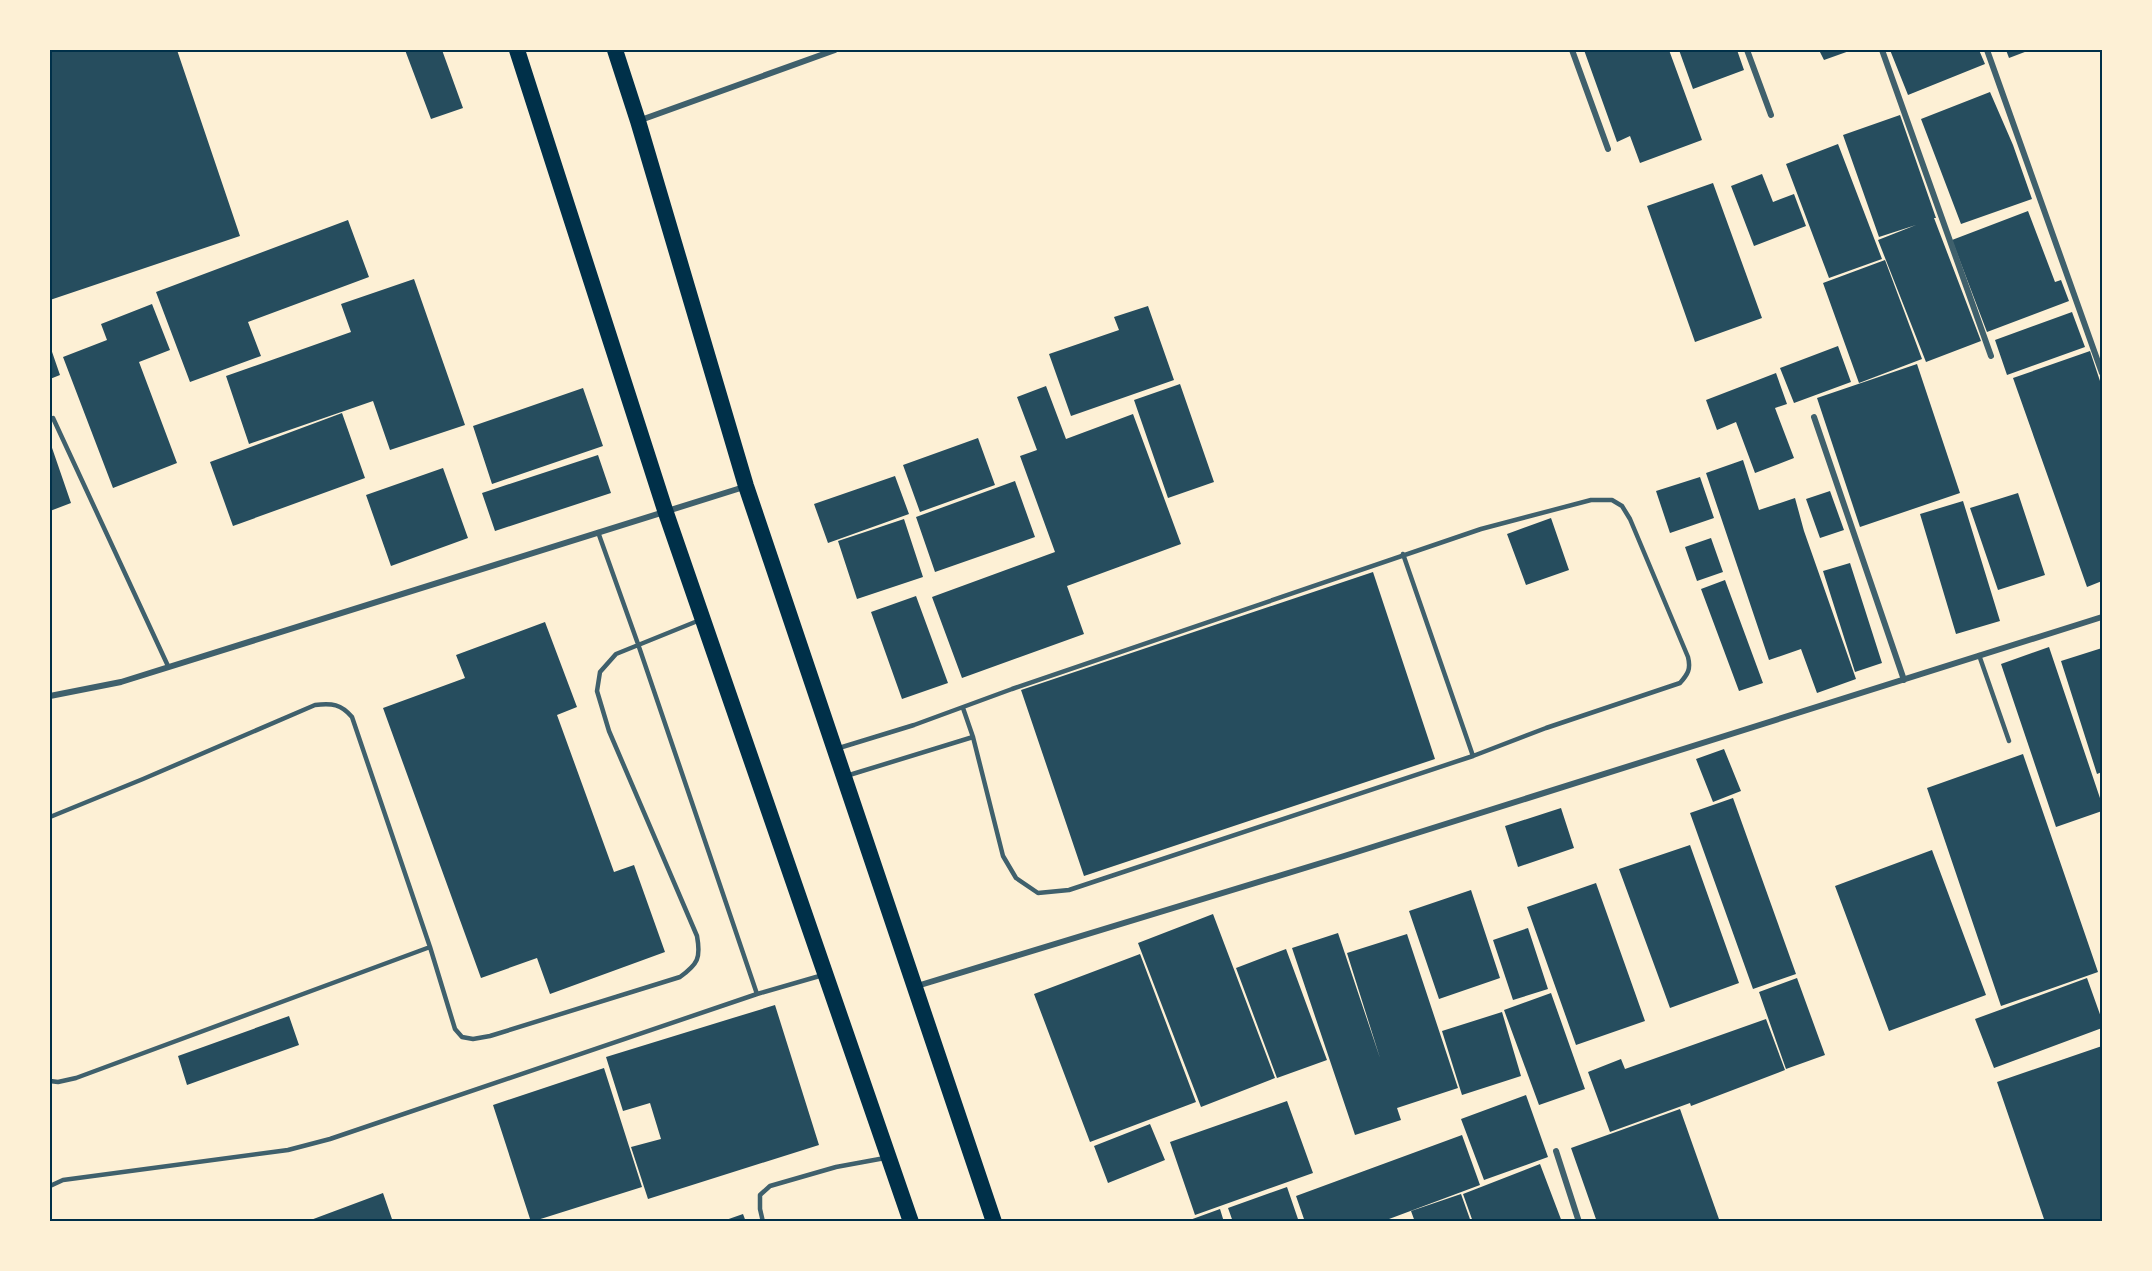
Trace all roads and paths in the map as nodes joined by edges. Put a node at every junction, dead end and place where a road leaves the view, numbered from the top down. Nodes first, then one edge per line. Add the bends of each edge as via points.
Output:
1 (517, 50) edge
2 (615, 50) edge
3 (835, 50) edge
4 (1572, 50) edge
5 (1747, 50) edge
6 (1882, 50) edge
7 (1987, 50) edge
8 (1771, 115) dead end
9 (638, 121) junction
10 (1608, 148) dead end
11 (1991, 356) dead end
12 (2103, 373) edge
13 (1814, 417) dead end
14 (53, 418) dead end
15 (746, 486) junction
16 (665, 510) junction
17 (598, 532) junction
18 (1403, 554) junction
19 (2103, 617) edge
20 (703, 619) junction
21 (638, 644) junction
22 (1979, 656) junction
23 (168, 666) junction
24 (1904, 680) junction
25 (50, 696) edge
26 (963, 708) junction
27 (973, 737) junction
28 (2009, 741) dead end
29 (836, 749) junction
30 (1473, 756) junction
31 (845, 777) junction
32 (50, 817) edge
33 (430, 947) junction
34 (825, 975) junction
35 (915, 987) junction
36 (757, 994) junction
37 (50, 1081) edge
38 (1556, 1151) dead end
39 (889, 1158) junction
40 (50, 1186) edge
41 (763, 1221) edge
42 (911, 1221) edge
43 (994, 1221) edge
44 (1579, 1221) edge

1 - 16 highway
2 - 9 highway
3 - 9 street
4 - 10 street
5 - 8 street
6 - 11 street
7 - 12 street
9 - 15 highway
13 - 24 street
14 - 23 lane
15 - 16 street
15 - 29 highway
16 - 17 street
16 - 20 highway
17 - 21 lane
17 - 23 street
18 - 26 lane
18 - 30 lane
18 - 30 lane via 1580,502 1612,500 1622,506 1630,519 1688,657 1690,666 1680,684
19 - 22 street
20 - 21 lane
20 - 34 highway
21 - 33 lane via 616,654 600,672 597,690 609,731 697,936 698,957 694,966 680,977 473,1039 462,1037 456,1029
21 - 36 lane
22 - 24 street
22 - 28 lane
23 - 25 street via 121,682
24 - 35 street
26 - 27 lane
26 - 29 lane
27 - 30 lane via 1003,856 1016,878 1038,893 1069,890
27 - 31 lane
29 - 31 highway
31 - 35 highway
32 - 33 lane via 315,705 338,705 352,717
33 - 37 lane via 76,1078
34 - 36 lane
34 - 39 highway
35 - 43 highway
36 - 40 lane via 330,1139 288,1150 63,1180
38 - 44 street
39 - 41 lane via 836,1167 770,1186 760,1195
39 - 42 highway

